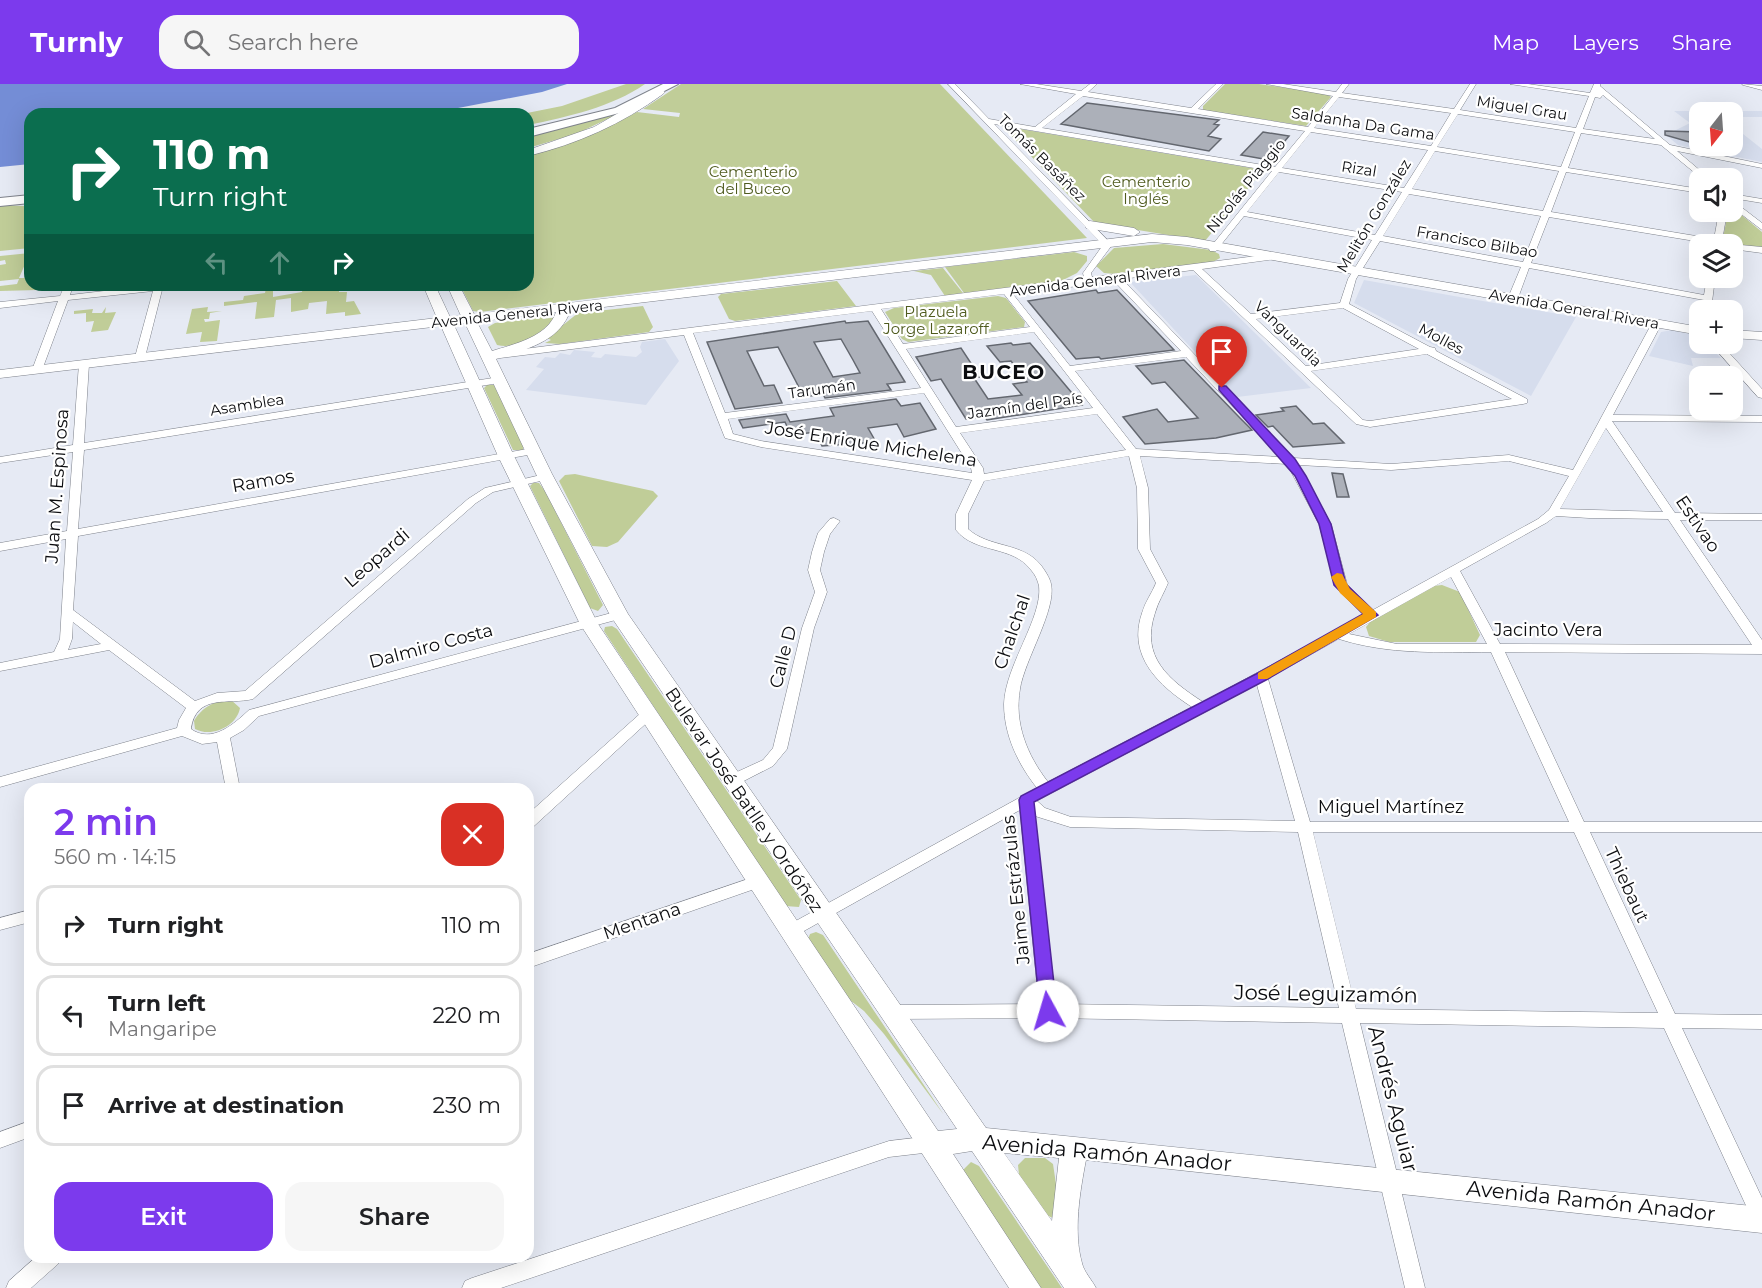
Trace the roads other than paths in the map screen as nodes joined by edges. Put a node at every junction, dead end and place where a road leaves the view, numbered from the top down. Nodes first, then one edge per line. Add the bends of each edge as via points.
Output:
1 (672, 84) edge
2 (951, 84) edge
3 (1023, 84) edge
4 (1094, 84) edge
5 (1220, 84) edge
6 (1269, 84) edge
7 (1346, 84) edge
8 (1473, 84) edge
9 (1513, 84) edge
10 (1745, 84) edge
11 (1597, 85) edge
12 (660, 87) edge
13 (1762, 88) edge
14 (1082, 93) junction
15 (1338, 94) junction
16 (1593, 95) junction
17 (1611, 97) junction
18 (635, 104) junction
19 (1192, 111) junction
20 (1456, 112) junction
21 (987, 121) junction
22 (534, 129) edge
23 (1038, 129) junction
24 (1309, 129) junction
25 (534, 130) edge
26 (1580, 130) junction
27 (1667, 145) junction
28 (1433, 148) junction
29 (534, 150) edge
30 (534, 150) edge
31 (1762, 166) edge
32 (1693, 168) edge
33 (1278, 169) junction
34 (1565, 169) junction
35 (1689, 189) edge
36 (1408, 191) junction
37 (1743, 198) edge
38 (24, 199) edge
39 (2, 200) edge
40 (1762, 201) edge
41 (1240, 213) junction
42 (1743, 213) edge
43 (1546, 214) junction
44 (1090, 225) junction
45 (1762, 227) edge
46 (1169, 238) junction
47 (1378, 238) junction
48 (1689, 239) edge
49 (1106, 244) junction
50 (1214, 247) junction
51 (1743, 247) edge
52 (1762, 250) edge
53 (1272, 257) junction
54 (1526, 264) junction
55 (1196, 268) junction
56 (1358, 271) junction
57 (1116, 278) junction
58 (1089, 282) junction
59 (1710, 288) edge
60 (67, 291) edge
61 (119, 291) edge
62 (158, 291) edge
63 (432, 291) edge
64 (456, 291) edge
65 (1007, 292) junction
66 (64, 298) junction
67 (1513, 298) junction
68 (1708, 298) joint
69 (0, 305) edge
70 (1344, 305) junction
71 (875, 308) junction
72 (564, 309) junction
73 (1250, 317) junction
74 (470, 319) junction
75 (445, 322) junction
76 (1657, 323) junction
77 (1036, 329) junction
78 (1689, 329) edge
79 (687, 331) junction
80 (1743, 335) edge
81 (1762, 336) edge
82 (535, 339) junction
83 (552, 347) junction
84 (900, 347) junction
85 (1432, 350) junction
86 (1190, 353) junction
87 (1725, 354) edge
88 (489, 356) junction
89 (140, 357) junction
90 (84, 364) junction
91 (1070, 369) junction
92 (1303, 369) junction
93 (37, 370) junction
94 (0, 374) edge
95 (499, 380) junction
96 (473, 384) junction
97 (927, 390) junction
98 (1762, 395) edge
99 (1100, 410) junction
100 (721, 417) junction
101 (1605, 418) junction
102 (1762, 419) edge
103 (1360, 422) joint
104 (954, 431) junction
105 (79, 447) junction
106 (533, 451) junction
107 (1132, 452) junction
108 (506, 456) junction
109 (0, 460) edge
110 (1291, 461) junction
111 (1576, 474) junction
112 (545, 477) junction
113 (980, 478) junction
114 (519, 483) junction
115 (1553, 512) junction
116 (1670, 516) junction
117 (1762, 517) edge
118 (834, 521) dead end
119 (72, 534) junction
120 (0, 547) edge
121 (1453, 569) junction
122 (67, 611) junction
123 (619, 615) junction
124 (1371, 615) junction
125 (588, 624) junction
126 (1336, 634) junction
127 (109, 646) junction
128 (1496, 648) junction
129 (1762, 649) edge
130 (60, 654) junction
131 (0, 667) edge
132 (1261, 677) junction
133 (248, 696) junction
134 (1202, 706) junction
135 (196, 707) junction
136 (254, 713) junction
137 (647, 715) junction
138 (184, 731) junction
139 (223, 737) junction
140 (731, 781) junction
141 (0, 782) edge
142 (232, 783) edge
143 (1046, 790) junction
144 (1026, 800) junction
145 (534, 818) edge
146 (1304, 827) junction
147 (1579, 827) junction
148 (1762, 827) edge
149 (757, 882) junction
150 (822, 915) junction
151 (24, 918) edge
152 (0, 924) edge
153 (789, 932) junction
154 (534, 959) edge
155 (1048, 1011) junction
156 (890, 1012) junction
157 (1348, 1017) junction
158 (1669, 1022) junction
159 (1762, 1022) edge
160 (24, 1132) edge
161 (977, 1139) junction
162 (0, 1140) edge
163 (932, 1144) junction
164 (1075, 1147) junction
165 (1388, 1180) junction
166 (1762, 1219) edge
167 (44, 1263) edge
168 (1075, 1279) edge
169 (16, 1288) edge
170 (472, 1288) edge
171 (1026, 1288) edge
172 (1415, 1288) edge

1 - 12 main road
2 - 21 street, Tomás Basáñez
3 - 14 street, Saldanha Da Gama
4 - 14 street
5 - 19 street
6 - 15 street, Miguel Grau
7 - 15 street, Nicolás Piaggio
8 - 20 street, Melitón González
9 - 16 street
10 - 13 street
11 - 16 street
11 - 17 street
12 - 18 main road
12 - 22 main road via 613,106
12 - 29 main road via 631,114 604,128
14 - 19 street, Saldanha Da Gama
14 - 23 street
15 - 20 street, Miguel Grau
15 - 24 street, Nicolás Piaggio
16 - 17 street
16 - 26 street
17 - 27 street
18 - 25 main road
18 - 30 main road via 603,126
19 - 24 street, Saldanha Da Gama
20 - 26 street, Miguel Grau
20 - 28 street, Melitón González
21 - 23 street, Rizal
21 - 44 street, Tomás Basáñez
23 - 33 street, Rizal
24 - 28 street, Saldanha Da Gama
24 - 33 street, Nicolás Piaggio
26 - 27 street, Miguel Grau
26 - 34 street
27 - 31 street, Miguel Grau
27 - 32 street
28 - 34 street, Saldanha Da Gama
28 - 36 street, Melitón González
33 - 36 street, Rizal
33 - 41 street, Nicolás Piaggio
34 - 35 street, Saldanha Da Gama
34 - 43 street
36 - 43 street, Rizal
36 - 47 street, Melitón González
37 - 40 street
38 - 39 main road
41 - 47 street, Francisco Bilbao
41 - 50 street, Nicolás Piaggio
42 - 45 street
43 - 48 street, Rizal
43 - 54 street
44 - 46 main road
44 - 49 street, Tomás Basáñez
46 - 49 main road, Avenida General Rivera
46 - 50 main road, Avenida General Rivera
47 - 54 street, Francisco Bilbao
47 - 56 street, Melitón González
49 - 50 main road, Avenida General Rivera via 1155,242
49 - 58 street via 1087,273
49 - 72 main road, Avenida General Rivera
50 - 53 main road, Avenida General Rivera
51 - 52 street
53 - 55 street, Avenida General Rivera
53 - 56 main road, Avenida General Rivera
54 - 67 street
54 - 68 street, Francisco Bilbao
55 - 57 street, Avenida General Rivera
55 - 73 street, Vanguardia
56 - 67 main road, Avenida General Rivera
56 - 70 street, Melitón González
57 - 58 street, Avenida General Rivera
57 - 86 street
58 - 65 street, Avenida General Rivera
59 - 68 street
60 - 66 street
61 - 66 street
62 - 89 street
63 - 75 main road, Bulevar José Batlle y Ordóñez
64 - 74 main road, Bulevar José Batlle y Ordóñez
65 - 71 street, Avenida General Rivera
65 - 77 street
66 - 69 street
66 - 93 street
67 - 76 main road, Avenida General Rivera
70 - 73 street
70 - 85 street, Molles
71 - 79 street, Avenida General Rivera
71 - 84 street
72 - 74 main road, Avenida General Rivera
72 - 82 main road via 560,322
73 - 92 street, Vanguardia
74 - 75 main road, Avenida General Rivera
74 - 88 main road, Bulevar José Batlle y Ordóñez
75 - 89 main road, Avenida General Rivera
75 - 96 main road, Bulevar José Batlle y Ordóñez
76 - 78 main road, Avenida General Rivera
76 - 101 street
77 - 84 street
77 - 91 street
79 - 83 street, Avenida General Rivera
79 - 100 street
80 - 81 main road
82 - 83 main road
82 - 88 main road
83 - 88 street, Avenida General Rivera
84 - 97 street
85 - 92 street
85 - 103 street, Molles via 1523,401 1370,424
86 - 91 street
86 - 110 street
87 - 98 street
88 - 95 main road, Bulevar José Batlle y Ordóñez
89 - 90 main road, Avenida General Rivera
90 - 93 main road, Avenida General Rivera
90 - 105 street, Juan M. Espinosa
91 - 99 street
92 - 103 street, Vanguardia
93 - 94 main road, Avenida General Rivera
95 - 96 street, Asamblea
95 - 106 main road, Bulevar José Batlle y Ordóñez
96 - 105 street, Asamblea
96 - 108 main road, Bulevar José Batlle y Ordóñez
97 - 100 street, Tarumán
97 - 104 street
99 - 104 street, Jazmín del País
99 - 107 street
100 - 113 street, José Enrique Michelena via 732,438
101 - 102 street
101 - 111 street
101 - 116 street, Estivao
104 - 113 street
105 - 109 street, Asamblea
105 - 119 street, Juan M. Espinosa
106 - 108 street, Ramos
106 - 112 main road, Bulevar José Batlle y Ordóñez
107 - 110 street, José Enrique Michelena
107 - 113 street, José Enrique Michelena
107 - 134 street via 1142,474 1144,548 1162,583 1144,624 1144,649 1162,679
108 - 114 main road, Bulevar José Batlle y Ordóñez
108 - 119 street, Ramos
110 - 111 street, José Enrique Michelena via 1391,467 1509,458
110 - 124 street via 1325,524 1341,585
111 - 115 street
112 - 114 street, Leopardi
112 - 123 main road, Bulevar José Batlle y Ordóñez
113 - 143 street, Chalchal via 961,517 962,530 972,538 1024,555 1045,584 1039,617 1018,670 1010,720 1031,772
114 - 125 main road, Bulevar José Batlle y Ordóñez
114 - 133 street, Leopardi via 489,490 472,501
115 - 116 street
115 - 121 street
116 - 117 street
116 - 129 street, Estivao
118 - 140 street, Calle D via 824,533 818,552 814,570 821,592 808,628 780,749 768,764
119 - 120 street, Ramos
119 - 122 street, Juan M. Espinosa
121 - 124 street
121 - 128 street, Thiebaut
122 - 127 street
122 - 130 street, Juan M. Espinosa via 66,639
123 - 125 street, Dalmiro Costa
123 - 140 main road, Bulevar José Batlle y Ordóñez
124 - 126 street
125 - 136 street, Dalmiro Costa
125 - 137 main road, Bulevar José Batlle y Ordóñez
126 - 128 street, Jacinto Vera via 1386,647
126 - 132 street
127 - 130 street
127 - 135 street
128 - 129 street, Jacinto Vera
128 - 147 street, Thiebaut
130 - 131 street
132 - 134 street
132 - 146 street, Andrés Aguiar
133 - 135 street via 215,697
133 - 136 street
134 - 143 street
135 - 138 street via 187,717
136 - 139 street, Dalmiro Costa
137 - 145 street
137 - 149 main road, Bulevar José Batlle y Ordóñez
138 - 139 street via 196,738
138 - 141 street
139 - 142 street
140 - 150 main road, Bulevar José Batlle y Ordóñez
143 - 144 street
144 - 146 street, Miguel Martínez via 1040,812 1070,822
144 - 150 street
144 - 155 street, Jaime Estrázulas
146 - 147 street, Miguel Martínez
146 - 157 street, Andrés Aguiar
147 - 148 street, Miguel Martínez
147 - 158 street, Thiebaut
149 - 153 main road, Bulevar José Batlle y Ordóñez
149 - 154 street, Mentana
150 - 153 street
150 - 156 main road, Bulevar José Batlle y Ordóñez
151 - 152 street
153 - 163 main road, Bulevar José Batlle y Ordóñez
155 - 156 street, José Leguizamón
155 - 157 street, José Leguizamón
156 - 161 main road, Bulevar José Batlle y Ordóñez
157 - 158 street, José Leguizamón
157 - 165 street, Andrés Aguiar
158 - 159 street, José Leguizamón
158 - 166 street, Thiebaut
160 - 162 street
161 - 163 main road, Avenida Ramón Anador
161 - 164 main road, Avenida Ramón Anador
161 - 168 main road, Bulevar José Batlle y Ordóñez
163 - 170 street, Avenida Ramón Anador via 889,1149
163 - 171 main road, Bulevar José Batlle y Ordóñez
164 - 165 main road, Avenida Ramón Anador
164 - 168 main road via 1064,1231
165 - 166 main road, Avenida Ramón Anador
165 - 172 street, Andrés Aguiar
167 - 169 street

